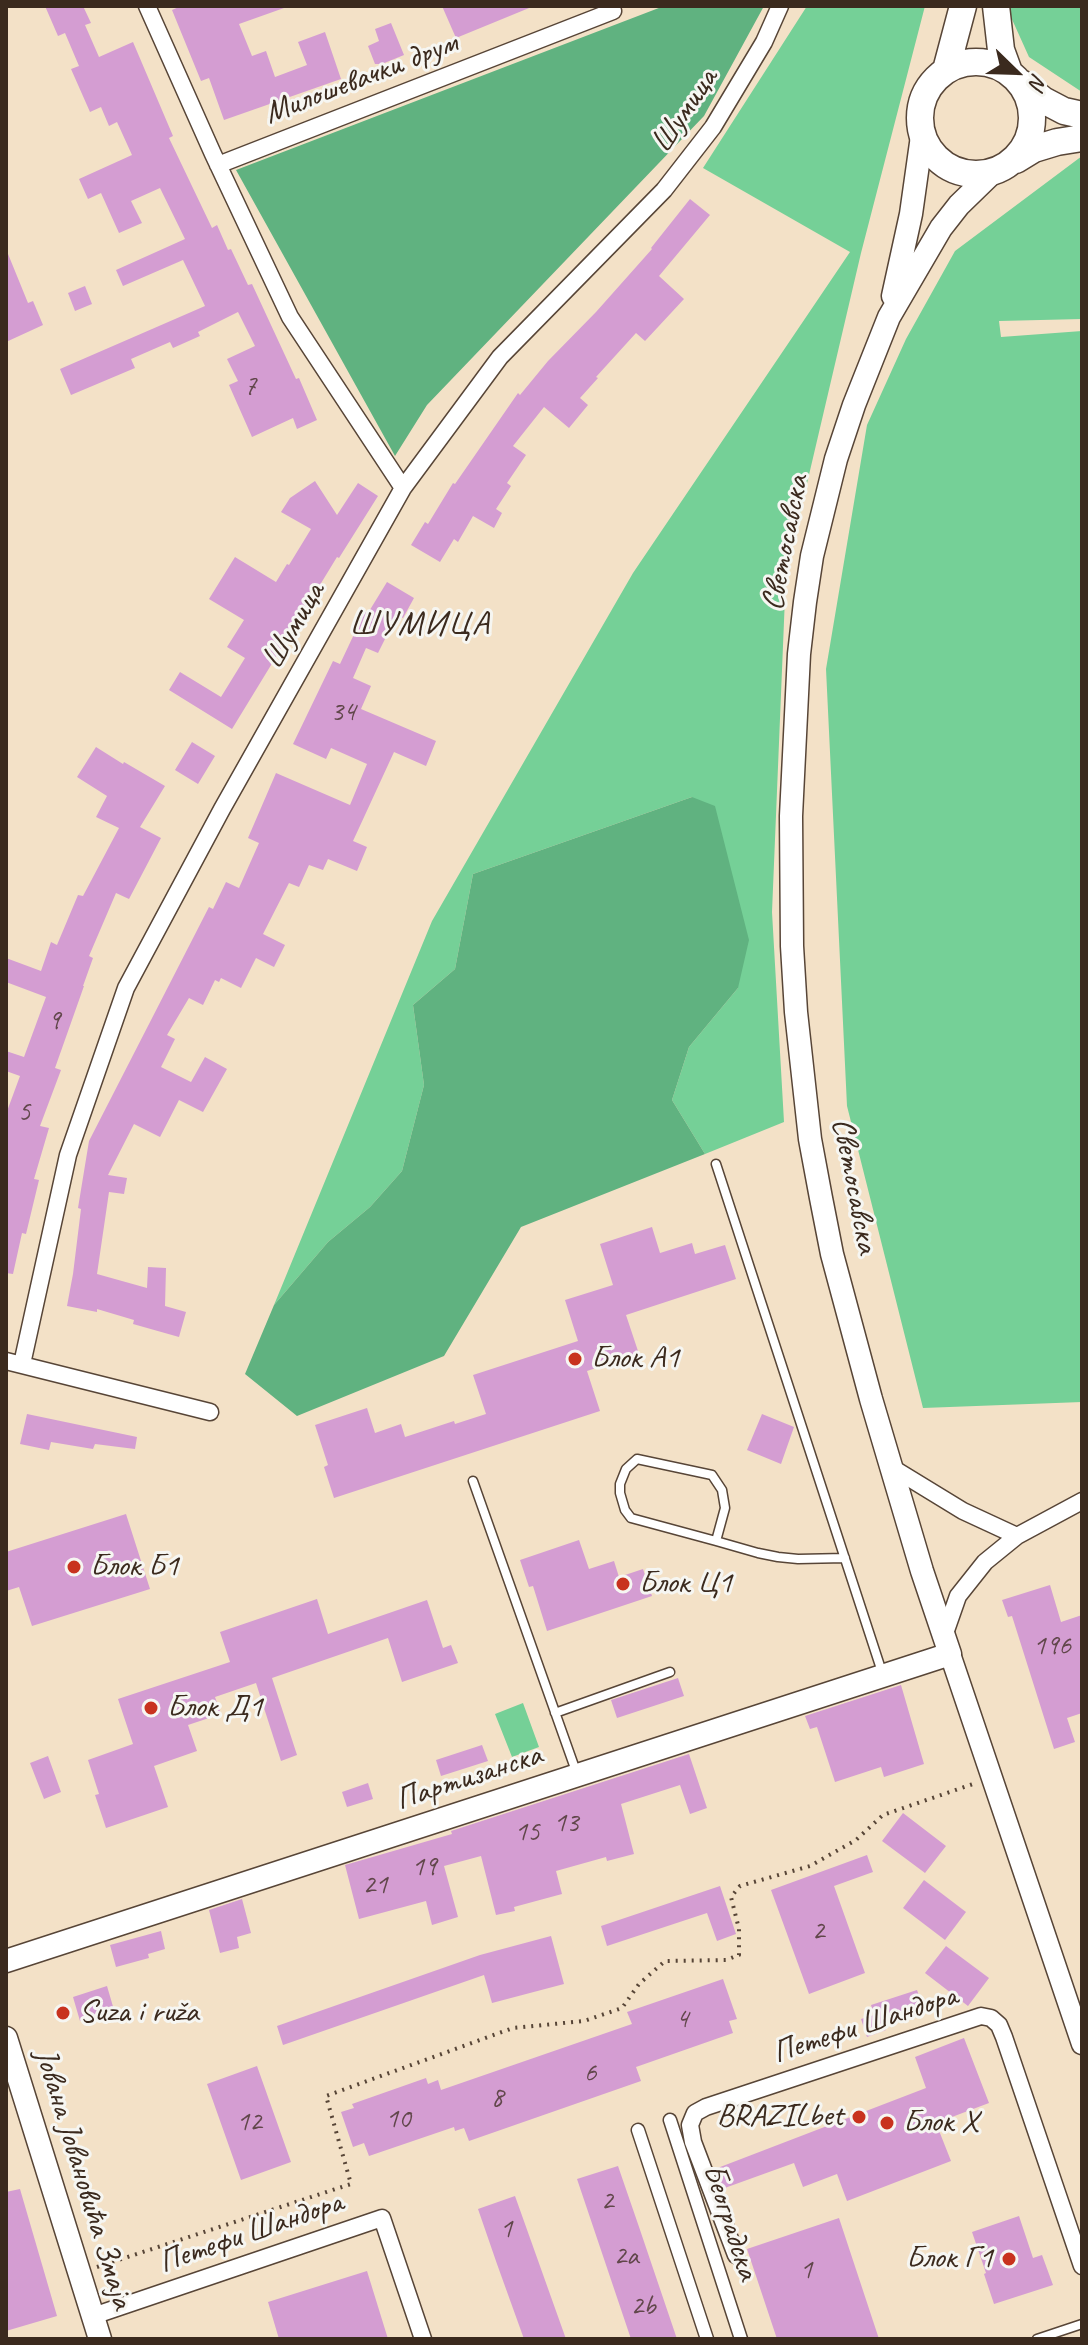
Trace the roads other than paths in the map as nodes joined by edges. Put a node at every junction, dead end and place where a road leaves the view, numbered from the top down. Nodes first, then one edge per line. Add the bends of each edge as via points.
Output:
1 (147, 6) edge
2 (780, 6) edge
3 (963, 6) edge
4 (996, 6) edge
5 (613, 11) dead end
6 (946, 70) junction
7 (1014, 77) junction
8 (1082, 115) edge
9 (922, 136) junction
10 (1082, 138) edge
11 (218, 165) junction
12 (1003, 167) junction
13 (889, 317) junction
14 (403, 488) junction
15 (716, 1164) dead end
16 (14, 1362) edge
17 (210, 1412) dead end
18 (891, 1467) junction
19 (473, 1481) dead end
20 (1082, 1501) edge
21 (1017, 1536) junction
22 (716, 1541) junction
23 (845, 1558) junction
24 (947, 1645) junction
25 (670, 1672) dead end
26 (883, 1676) junction
27 (555, 1713) junction
28 (577, 1776) junction
29 (6, 1961) edge
30 (6, 2038) edge
31 (1082, 2044) edge
32 (670, 2120) dead end
33 (638, 2130) dead end
34 (736, 2255) dead end
35 (1082, 2266) edge
36 (93, 2316) junction
37 (1082, 2324) edge
38 (100, 2339) edge
39 (423, 2339) edge
40 (707, 2339) edge
41 (741, 2339) edge
42 (1037, 2339) edge

1 - 11 street
2 - 14 street, Шумица via 713,127 664,190 500,357
3 - 6 main road
4 - 7 main road via 1001,50
5 - 11 street, Милошевачки друм
6 - 7 main road via 966,62 989,62
6 - 9 main road via 934,79 920,106
7 - 8 main road via 1043,100
7 - 12 main road via 1029,97 1031,132 1024,148
9 - 12 main road via 930,152 958,172 976,175
9 - 13 main road
10 - 12 main road via 1034,149
11 - 14 street via 290,317
12 - 13 main road via 941,228
13 - 18 main road, Светосавска via 836,459 812,556 799,654 791,881 796,1012 810,1139 832,1254
14 - 16 street, Шумица via 126,988 68,1155
15 - 23 lane
16 - 17 street
18 - 21 street via 963,1511
18 - 24 main road, Светосавска
19 - 27 lane
20 - 21 street
21 - 24 street via 985,1562 958,1596
22 - 22 lane via 631,1518 620,1493 626,1469 637,1459 712,1475 725,1508
22 - 23 lane via 778,1557
23 - 26 lane
24 - 26 main road, Партизанска
24 - 31 street, Светосавска
25 - 27 lane
26 - 28 main road, Партизанска
27 - 28 lane
28 - 29 main road, Партизанска
30 - 36 main road, Јована Јовановића Змаја
32 - 41 street, Београдска
33 - 40 street, Београдска
34 - 35 street, Петефи Шандора via 693,2142 690,2125 695,2113 981,2016 999,2025 1004,2037
36 - 38 main road, Јована Јовановића Змаја
36 - 39 street, Петефи Шандора via 382,2218
37 - 42 lane

